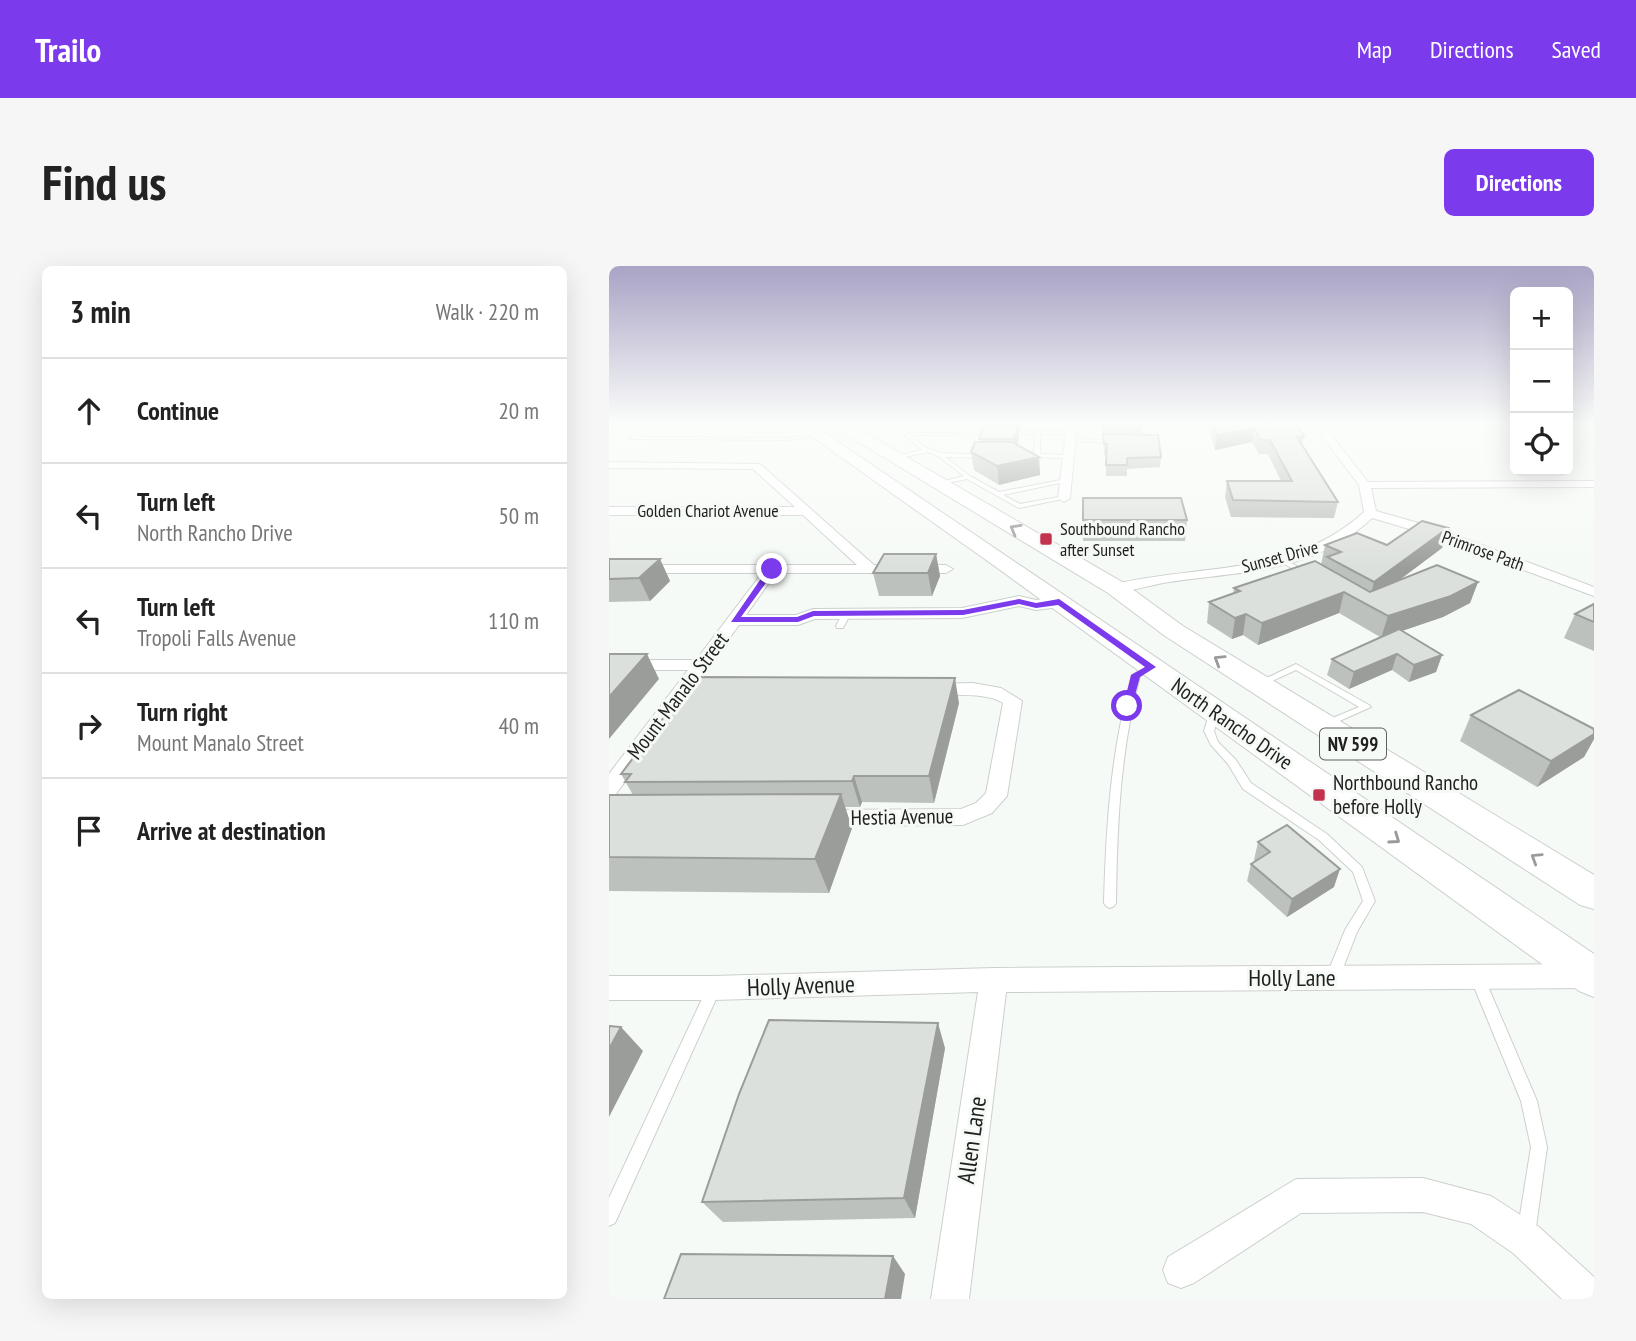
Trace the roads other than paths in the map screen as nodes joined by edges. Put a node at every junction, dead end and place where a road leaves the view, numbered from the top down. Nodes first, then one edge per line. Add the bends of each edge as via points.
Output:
1 (762, 471) edge
2 (872, 471) edge
3 (918, 471) edge
4 (961, 471) edge
5 (1067, 471) edge
6 (1354, 471) edge
7 (968, 477) junction
8 (1066, 481) junction
9 (939, 484) junction
10 (1594, 484) edge
11 (1365, 485) junction
12 (998, 494) junction
13 (1064, 498) joint
14 (609, 512) edge
15 (807, 512) junction
16 (1370, 513) junction
17 (1282, 561) junction
18 (1004, 562) junction
19 (609, 569) edge
20 (772, 569) junction
21 (870, 569) junction
22 (946, 569) dead end
23 (1318, 580) edge
24 (1117, 588) junction
25 (1594, 592) edge
26 (1048, 603) junction
27 (734, 620) junction
28 (1174, 631) junction
29 (609, 665) edge
30 (700, 666) junction
31 (1151, 667) junction
32 (1258, 684) junction
33 (683, 689) junction
34 (710, 689) edge
35 (914, 689) edge
36 (1215, 712) junction
37 (1324, 725) junction
38 (609, 788) edge
39 (800, 818) edge
40 (1594, 894) edge
41 (1110, 903) dead end
42 (1476, 977) junction
43 (1593, 977) edge
44 (1333, 978) junction
45 (994, 980) junction
46 (609, 988) edge
47 (714, 988) junction
48 (609, 1217) edge
49 (1525, 1240) junction
50 (1181, 1270) dead end
51 (950, 1299) edge
52 (1590, 1299) edge

1 - 15 street
2 - 18 main road, North Rancho Drive / NV 599
3 - 9 main road, North Rancho Drive / NV 599
4 - 7 lane
5 - 8 street
6 - 11 street
7 - 9 lane
7 - 12 lane
8 - 12 lane
8 - 13 street
24 -> 9 main road, North Rancho Drive / NV 599
10 - 11 street
11 - 16 street
12 - 13 lane via 1019,506
14 - 15 street, Golden Chariot Avenue
15 - 21 street
16 - 17 street, Sunset Drive via 1341,539
16 - 25 street, Primrose Path
17 - 23 lane
17 - 24 street, Sunset Drive via 1150,578
18 - 24 main road via 1031,566 1073,588
18 - 26 main road, North Rancho Drive / NV 599
19 - 20 street
20 - 21 street
20 - 27 street, Mount Manalo Street
21 - 22 street
24 - 28 main road, North Rancho Drive / NV 599
26 - 27 street via 1028,612 966,624 843,620 806,626 798,620
26 - 28 main road via 1097,604 1137,626
26 - 31 main road, North Rancho Drive / NV 599
27 - 30 street, Mount Manalo Street
32 -> 28 main road, North Rancho Drive / NV 599
29 - 30 street
30 - 33 street, Mount Manalo Street
31 - 36 main road, North Rancho Drive / NV 599
31 - 41 lane via 1136,675 1116,761
32 - 37 main road, North Rancho Drive / NV 599
32 - 37 lane via 1296,667 1366,707
33 - 34 street
33 - 38 street, Mount Manalo Street
35 - 39 street, Hestia Avenue via 982,689 1013,701 996,796 984,808 963,817
36 -> 43 main road, North Rancho Drive / NV 599
36 - 44 lane via 1209,731 1247,786 1323,837 1358,870 1369,901 1351,930
40 -> 37 main road, North Rancho Drive / NV 599
42 - 43 street, Holly Lane
42 - 44 street, Holly Lane
42 - 49 lane via 1529,1101 1539,1147
44 - 45 street, Holly Lane
45 - 47 street, Holly Avenue
45 - 51 street, Allen Lane
46 - 47 street, Holly Avenue
47 - 48 lane
49 - 50 street via 1479,1208 1423,1195 1296,1196
49 - 52 street

